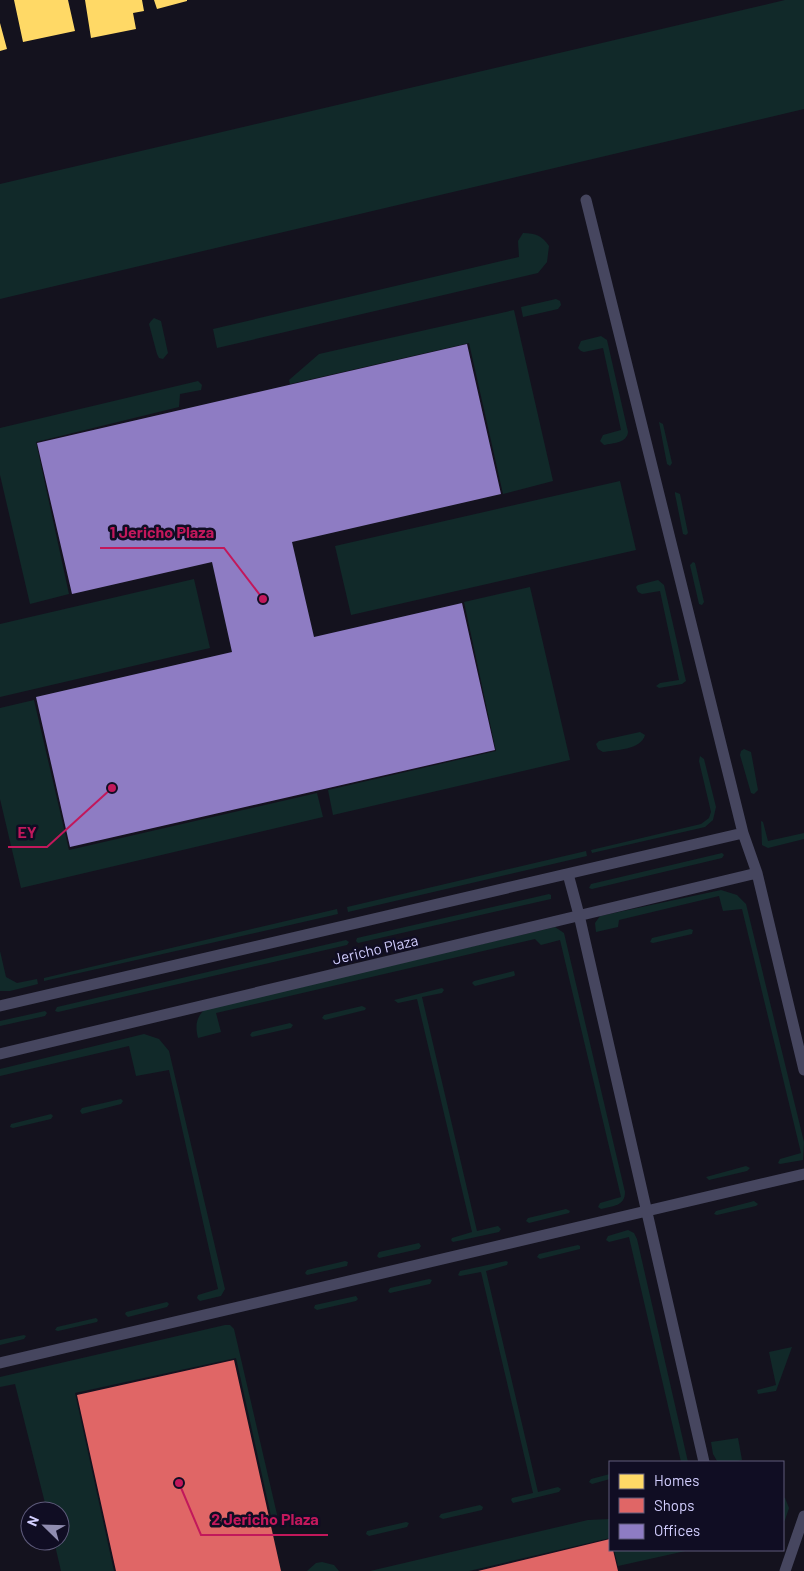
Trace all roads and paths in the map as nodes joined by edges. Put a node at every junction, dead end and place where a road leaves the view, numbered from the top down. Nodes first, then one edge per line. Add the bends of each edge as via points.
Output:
1 (586, 200) dead end
2 (743, 833) junction
3 (756, 873) junction
4 (568, 874) junction
5 (579, 916) junction
6 (0, 1006) edge
7 (0, 1054) edge
8 (804, 1070) edge
9 (804, 1174) edge
10 (646, 1211) junction
11 (0, 1363) edge
12 (704, 1461) edge
13 (804, 1516) edge
14 (785, 1571) edge

1 - 2 lane
2 - 3 lane
2 - 4 lane, Jericho Plaza
3 - 5 lane, Jericho Plaza
3 - 8 lane
4 - 5 lane
4 - 6 lane, Jericho Plaza
5 - 7 lane, Jericho Plaza
5 - 10 lane
9 - 10 lane
10 - 11 lane
10 - 12 lane
13 - 14 lane

